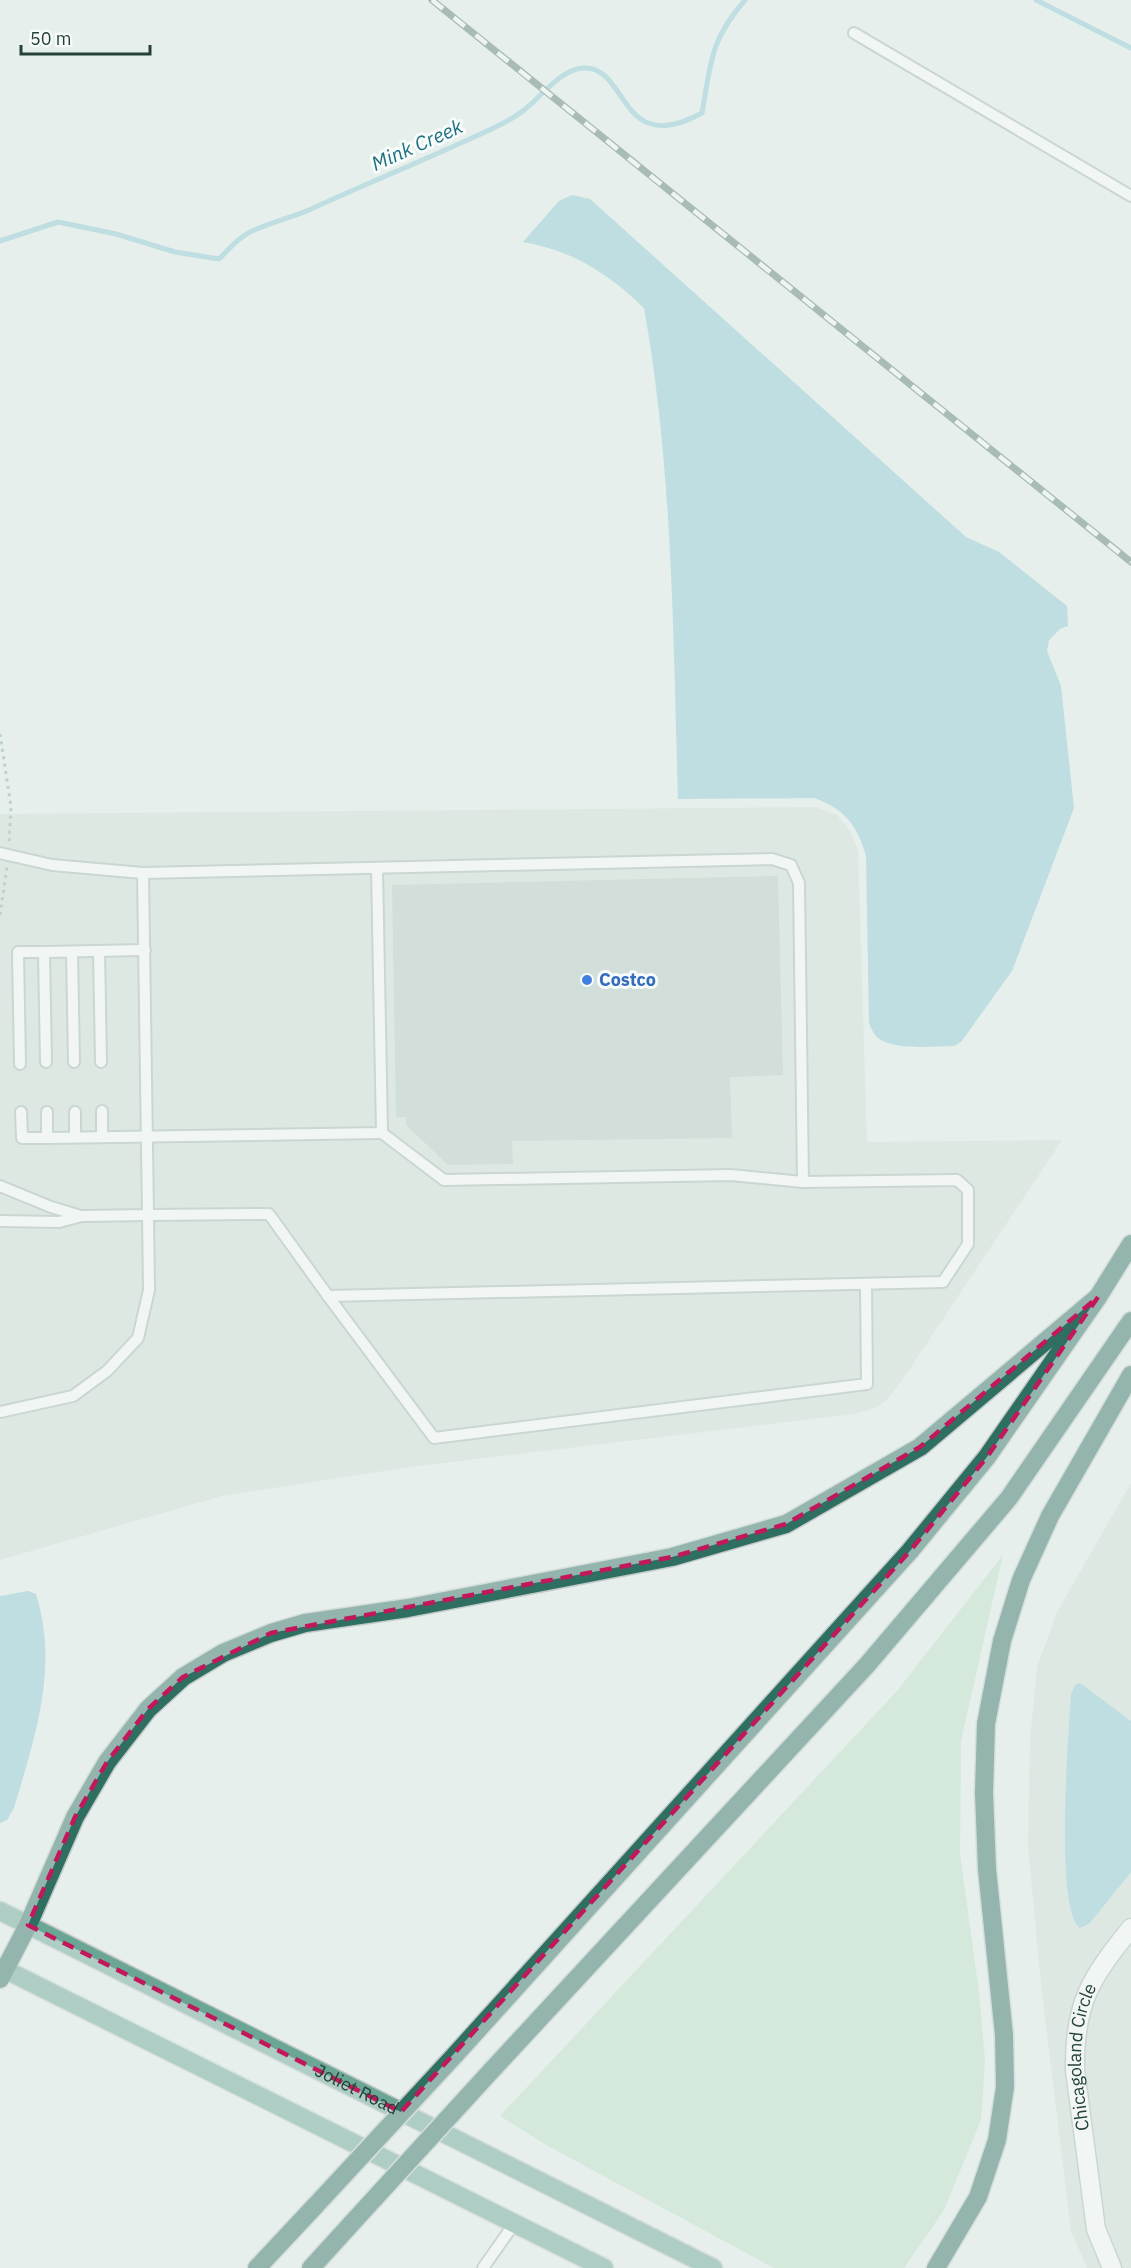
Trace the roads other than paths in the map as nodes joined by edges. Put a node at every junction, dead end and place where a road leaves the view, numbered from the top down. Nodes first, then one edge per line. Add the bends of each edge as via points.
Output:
1 (854, 33) dead end
2 (1131, 196) edge
3 (0, 853) edge
4 (377, 868) junction
5 (143, 873) junction
6 (145, 950) junction
7 (99, 951) junction
8 (44, 952) junction
9 (72, 952) junction
10 (46, 1062) dead end
11 (74, 1062) dead end
12 (101, 1062) dead end
13 (20, 1064) dead end
14 (102, 1111) dead end
15 (21, 1112) dead end
16 (47, 1112) dead end
17 (75, 1112) dead end
18 (382, 1133) junction
19 (148, 1136) junction
20 (75, 1137) junction
21 (102, 1137) junction
22 (47, 1138) junction
23 (803, 1182) junction
24 (0, 1186) edge
25 (148, 1215) junction
26 (82, 1216) junction
27 (0, 1221) edge
28 (1131, 1244) edge
29 (866, 1284) junction
30 (328, 1296) junction
31 (1098, 1297) junction
32 (1131, 1321) edge
33 (1131, 1375) edge
34 (0, 1412) edge
35 (0, 1911) edge
36 (28, 1925) junction
37 (1131, 1928) edge
38 (2, 1972) edge
39 (514, 2224) junction
40 (257, 2268) edge
41 (311, 2268) edge
42 (483, 2268) edge
43 (604, 2268) edge
44 (713, 2268) edge
45 (936, 2268) edge
46 (1112, 2268) edge

1 - 2 lane
3 - 5 lane via 52,865
4 - 5 lane
4 - 18 lane
4 - 23 lane via 772,858 791,865 799,883
5 - 6 lane
6 - 7 lane
6 - 19 lane
7 - 9 lane
7 - 12 lane
8 - 9 lane
8 - 10 lane
8 - 13 lane via 18,952
9 - 11 lane
14 - 21 lane
15 - 22 lane via 22,1138
16 - 22 lane
17 - 20 lane
18 - 19 lane
18 - 23 lane via 444,1180 731,1175
19 - 21 lane
19 - 25 lane
20 - 21 lane
20 - 22 lane
23 - 29 lane via 957,1180 968,1190 968,1244 943,1282
24 - 26 lane
25 - 26 lane
25 - 30 lane via 269,1214
25 - 34 lane via 149,1290 138,1338 107,1371 73,1396
26 - 27 lane via 59,1222
28 - 31 highway
29 - 30 lane
29 - 30 lane via 867,1384 434,1438
31 - 36 highway via 920,1447 786,1524 672,1557 408,1608 305,1623 223,1653 183,1677 148,1709 107,1762 75,1817
31 - 40 highway, bridge via 987,1456 910,1551
32 - 41 highway, bridge via 1009,1498 867,1665
33 - 45 highway via 1050,1516 1021,1580 1002,1641 986,1724 984,1793 1005,2087 997,2140 978,2197
35 - 36 main road, Joliet Road
36 - 38 highway
36 - 44 main road, Joliet Road
37 - 46 street, Chicagoland Circle via 1088,1986 1078,2016 1074,2049 1096,2229
38 - 39 main road
39 - 42 lane
39 - 43 main road

